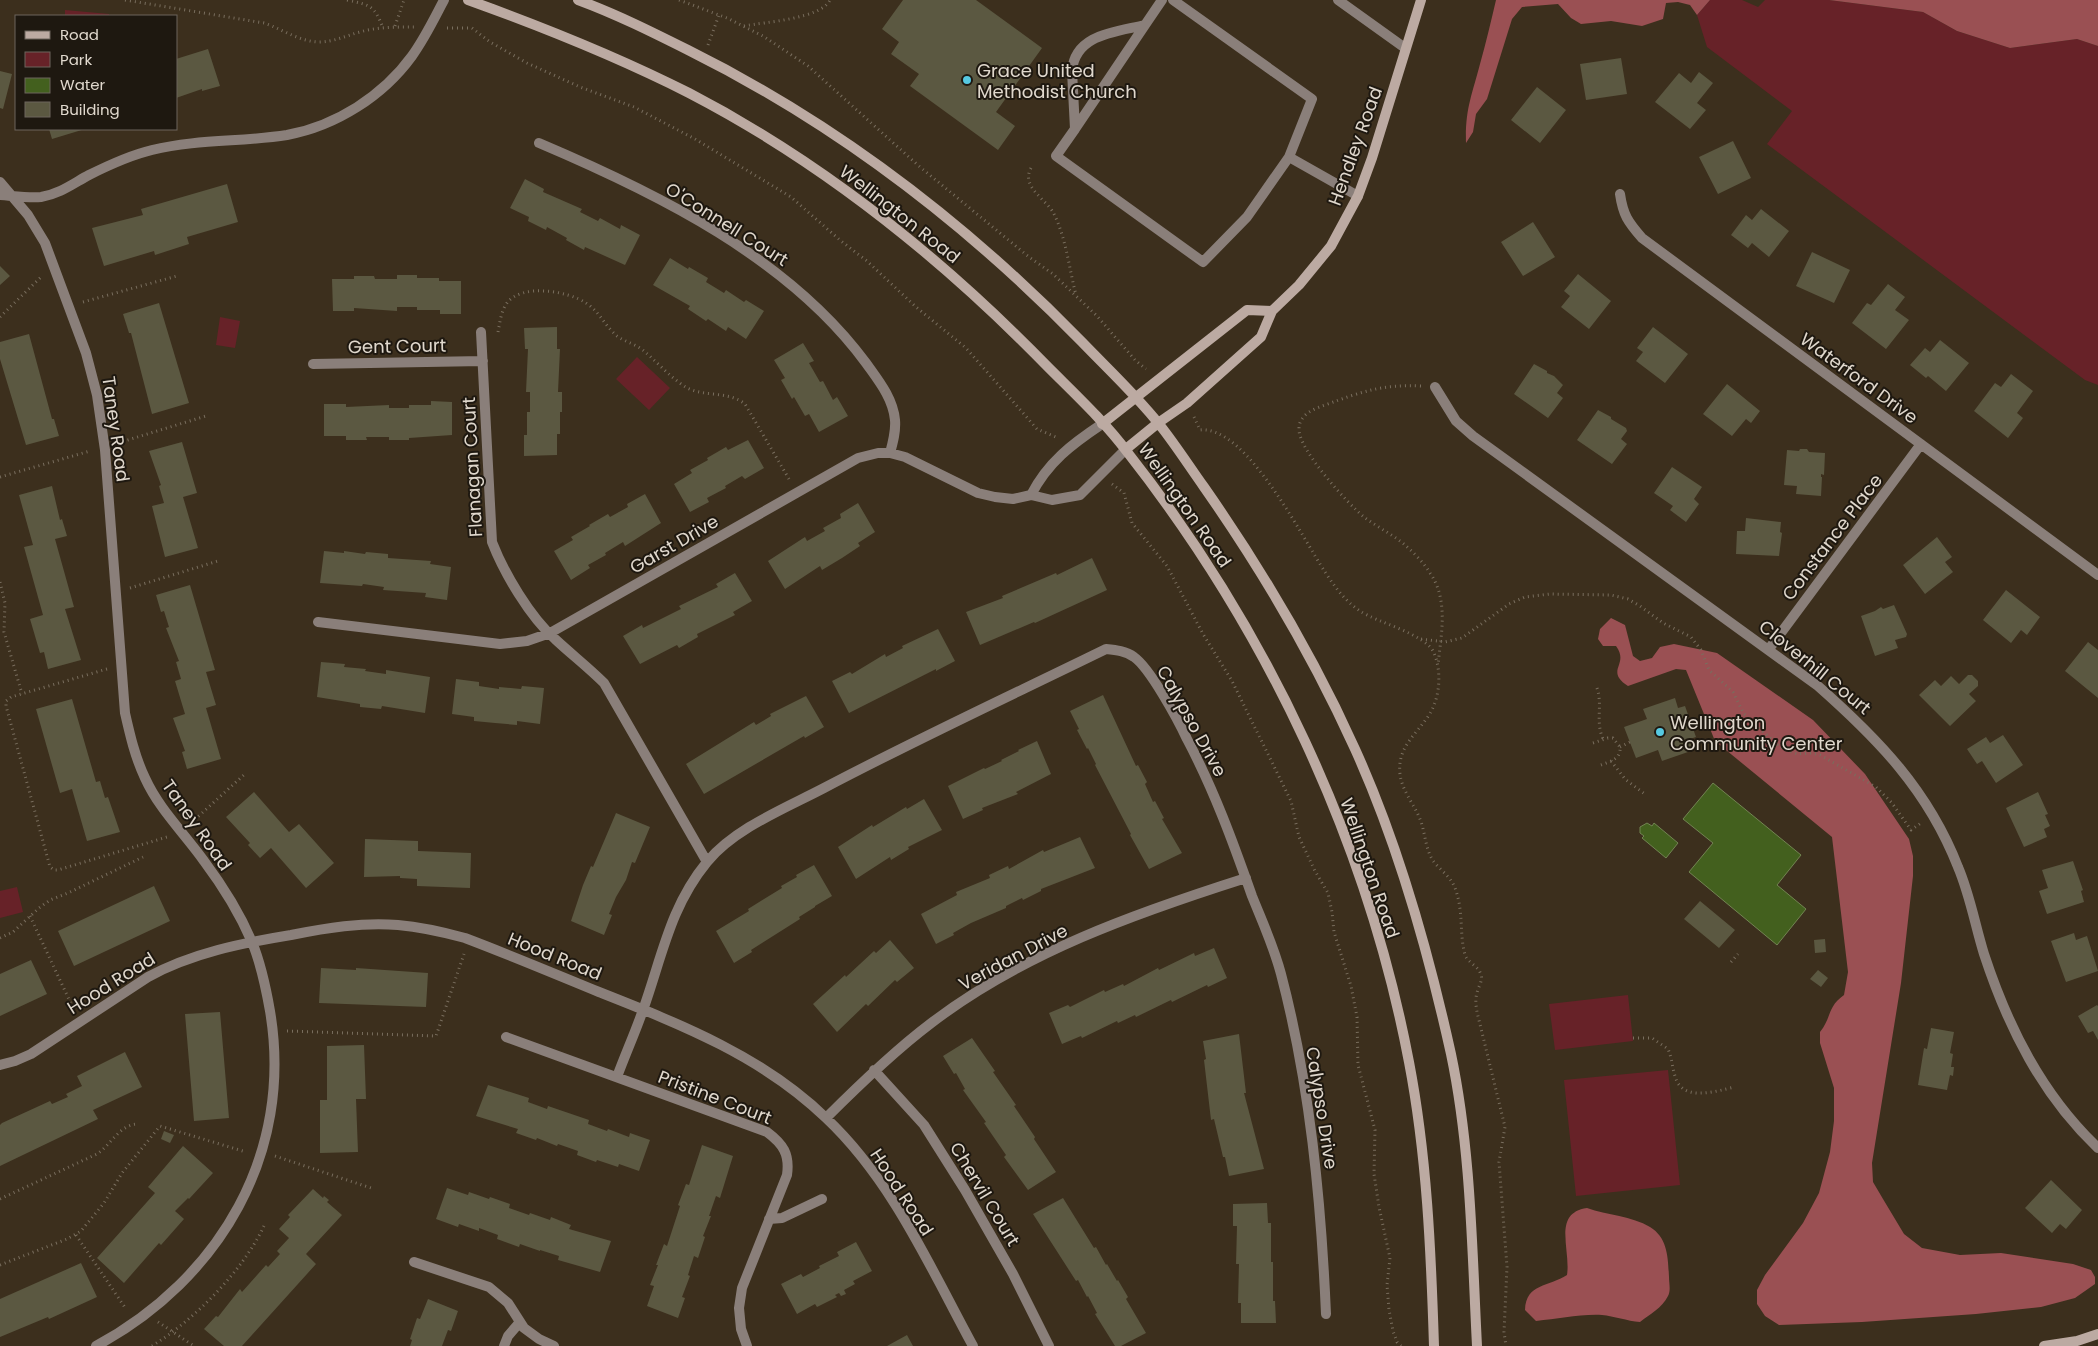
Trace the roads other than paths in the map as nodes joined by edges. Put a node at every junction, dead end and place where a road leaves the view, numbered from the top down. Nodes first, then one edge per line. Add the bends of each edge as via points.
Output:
1 (444, 0) edge
2 (468, 0) edge
3 (578, 0) edge
4 (1162, 0) edge
5 (1173, 0) edge
6 (1338, 0) edge
7 (1421, 0) edge
8 (1145, 25) junction
9 (1406, 48) junction
10 (1074, 128) junction
11 (539, 143) dead end
12 (1289, 157) junction
13 (0, 182) edge
14 (1620, 194) dead end
15 (0, 195) edge
16 (13, 196) junction
17 (1358, 196) junction
18 (1272, 311) junction
19 (481, 332) road end
20 (483, 361) junction
21 (313, 364) dead end
22 (1435, 387) road end
23 (1135, 398) junction
24 (1158, 423) junction
25 (1102, 424) junction
26 (1921, 444) junction
27 (1126, 449) junction
28 (890, 454) junction
29 (1031, 495) junction
30 (2098, 575) edge
31 (318, 622) dead end
32 (550, 633) junction
33 (1769, 649) junction
34 (707, 862) junction
35 (1246, 878) junction
36 (252, 942) junction
37 (643, 1009) junction
38 (506, 1037) dead end
39 (0, 1064) edge
40 (874, 1070) junction
41 (617, 1077) junction
42 (826, 1118) junction
43 (2098, 1148) edge
44 (822, 1200) dead end
45 (769, 1219) junction
46 (414, 1262) dead end
47 (1326, 1314) dead end
48 (520, 1322) junction
49 (2098, 1334) edge
50 (96, 1346) edge
51 (504, 1346) edge
52 (554, 1346) edge
53 (747, 1346) edge
54 (973, 1346) edge
55 (1049, 1346) edge
56 (1434, 1346) edge
57 (1477, 1346) edge
58 (2044, 1346) edge

1 - 16 street via 411,57 389,82 339,118 313,129 286,135 187,143 151,150 116,162 62,191 42,197
2 - 25 main road, Wellington Road via 612,56 692,95 834,182 907,236 1001,318
3 - 23 main road, Wellington Road via 704,58 791,106 887,170 983,246 1050,308
4 - 8 street
5 - 12 street via 1312,100
6 - 9 street
7 - 9 main road, Hendley Road
8 - 10 street
8 - 10 street via 1101,36 1078,51 1072,63
9 - 17 main road, Hendley Road
10 - 12 street via 1056,156 1203,262 1247,217
11 - 28 street, O'Connell Court via 647,193 699,222 745,250 821,311 853,346 884,388 895,420
12 - 17 street
13 - 16 street, Taney Road
14 - 26 street, Waterford Drive via 1628,223 1642,238
15 - 16 street
16 - 36 street, Taney Road via 41,236 86,353 97,395 105,446 125,713 132,746 162,809 204,861
17 - 18 main road, Hendley Road via 1322,259
18 - 23 main road via 1247,310
18 - 24 main road, Hendley Road via 1261,337 1187,403
19 - 20 street, Flanagan Court
20 - 21 street, Gent Court
20 - 32 street, Flanagan Court via 492,542 499,561 521,597
22 - 33 street, Cloverhill Court via 1456,421 1473,436
23 - 24 main road, Wellington Road
23 - 25 main road
24 - 27 main road, Hendley Road
24 - 57 main road, Wellington Road via 1237,535 1303,642 1357,753 1395,851 1422,935 1460,1104 1466,1150
25 - 27 main road, Wellington Road
25 - 29 street via 1068,447 1040,477
26 - 30 street, Waterford Drive
26 - 33 street, Constance Place
27 - 29 street, Garst Drive via 1080,495 1052,500
27 - 56 main road, Wellington Road via 1172,511 1258,646 1318,769 1362,881 1394,995 1418,1119 1429,1219
28 - 29 street, Garst Drive via 905,457 978,493 1013,499
28 - 32 street, Garst Drive via 858,458
31 - 32 street, Garst Drive via 500,644 527,641
32 - 34 street, Flanagan Court via 608,688
33 - 43 street, Cloverhill Court via 1864,727 1920,794 1958,866 1999,995 2020,1044 2046,1089
34 - 35 street, Calypso Drive via 736,837 766,818 1106,649 1120,650 1134,657 1145,668 1175,717 1204,770
34 - 37 street, Calypso Drive via 679,903 662,944
35 - 40 street, Veridan Drive via 1163,905 1019,968 931,1023
35 - 47 street, Calypso Drive via 1281,973 1300,1066 1324,1256
36 - 37 street, Hood Road via 360,925 435,930 468,939
36 - 39 street, Hood Road via 166,968 31,1054
36 - 50 street, Taney Road via 267,991 273,1031 275,1074 262,1155 250,1185 218,1241 183,1281 146,1313
37 - 41 street
37 - 42 street, Hood Road via 708,1037 752,1062
38 - 41 street, Pristine Court
40 - 42 street, Veridan Drive
40 - 55 street, Chervil Court via 924,1125 940,1149 1013,1274
41 - 45 street, Pristine Court via 767,1132 780,1141 788,1167
42 - 54 street, Hood Road via 876,1176 895,1204
44 - 45 street via 782,1218
45 - 53 street via 742,1288 739,1308 741,1330
46 - 48 street via 489,1287 508,1302
48 - 51 street
48 - 52 street via 539,1340
49 - 58 main road

